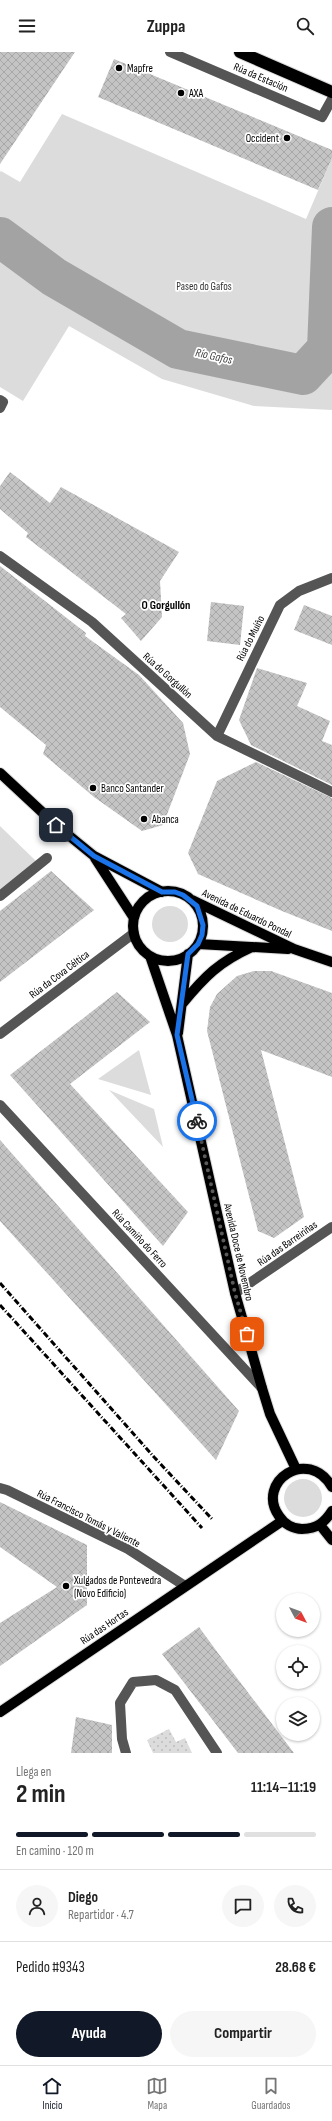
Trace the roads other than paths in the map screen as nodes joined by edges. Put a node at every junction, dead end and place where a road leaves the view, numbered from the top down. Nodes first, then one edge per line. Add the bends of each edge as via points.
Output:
1 (170, 52) edge
2 (240, 52) edge
3 (258, 55) edge
4 (332, 92) edge
5 (332, 99) edge
6 (0, 556) edge
7 (332, 578) edge
8 (217, 736) junction
9 (0, 774) edge
10 (332, 792) edge
11 (94, 856) junction
12 (47, 858) dead end
13 (162, 892) junction
14 (0, 896) edge
15 (190, 899) junction
16 (134, 918) junction
17 (134, 933) junction
18 (198, 944) junction
19 (255, 946) junction
20 (294, 949) junction
21 (188, 954) junction
22 (150, 956) junction
23 (332, 962) edge
24 (182, 1004) junction
25 (0, 1034) edge
26 (177, 1035) junction
27 (0, 1105) edge
28 (332, 1226) edge
29 (235, 1293) junction
30 (262, 1388) junction
31 (296, 1469) junction
32 (331, 1481) edge
33 (0, 1488) edge
34 (332, 1511) edge
35 (282, 1521) junction
36 (320, 1525) junction
37 (332, 1540) edge
38 (185, 1586) junction
39 (0, 1712) edge
40 (126, 1753) edge
41 (217, 1753) edge

1 - 5 street, Rúa da Estación via 322,117
2 - 3 highway, Rúa da Estación
3 - 4 highway, Rúa da Estación
6 - 8 street, Rúa do Gorgullón via 92,622
7 - 8 street, Rúa do Muíño via 299,590 280,605
8 - 10 street, Rúa do Gorgullón
9 - 11 main road
11 - 13 main road
11 - 16 main road
12 - 14 street
13 - 15 main road via 175,892
13 - 16 main road via 144,900
15 - 18 main road via 197,906 203,925
15 - 20 main road, Avenida de Eduardo Pondal
16 - 17 main road
17 - 22 main road via 140,946
17 - 25 street, Rúa da Cova Céltica
18 - 19 main road, Avenida de Eduardo Pondal
18 - 21 main road
19 - 20 main road, Avenida de Eduardo Pondal
19 - 24 main road via 211,970
20 - 23 main road, Avenida de Eduardo Pondal
21 - 22 main road via 169,961
21 - 24 main road, Avenida Doce de Novembro
22 - 26 main road, Avenida Doce de Novembro
24 - 26 main road, Avenida Doce de Novembro
26 - 29 main road, Avenida Doce de Novembro
27 - 30 street, Rúa Camiño do Ferro
28 - 29 street, Rúa das Barreiriñas
29 - 30 main road, Avenida Doce de Novembro
30 - 31 main road, Avenida Doce de Novembro via 270,1414
31 - 32 main road via 314,1470
31 - 35 main road via 281,1479 273,1495 276,1512
33 - 38 street, Rúa Francisco Tomás y Valiente via 128,1549
34 - 36 main road
35 - 36 main road via 290,1527 300,1529
35 - 38 main road, Rúa das Hortas
36 - 37 main road
38 - 39 main road, Rúa das Hortas
40 - 41 street via 122,1739 120,1703 133,1682 156,1680 175,1690

